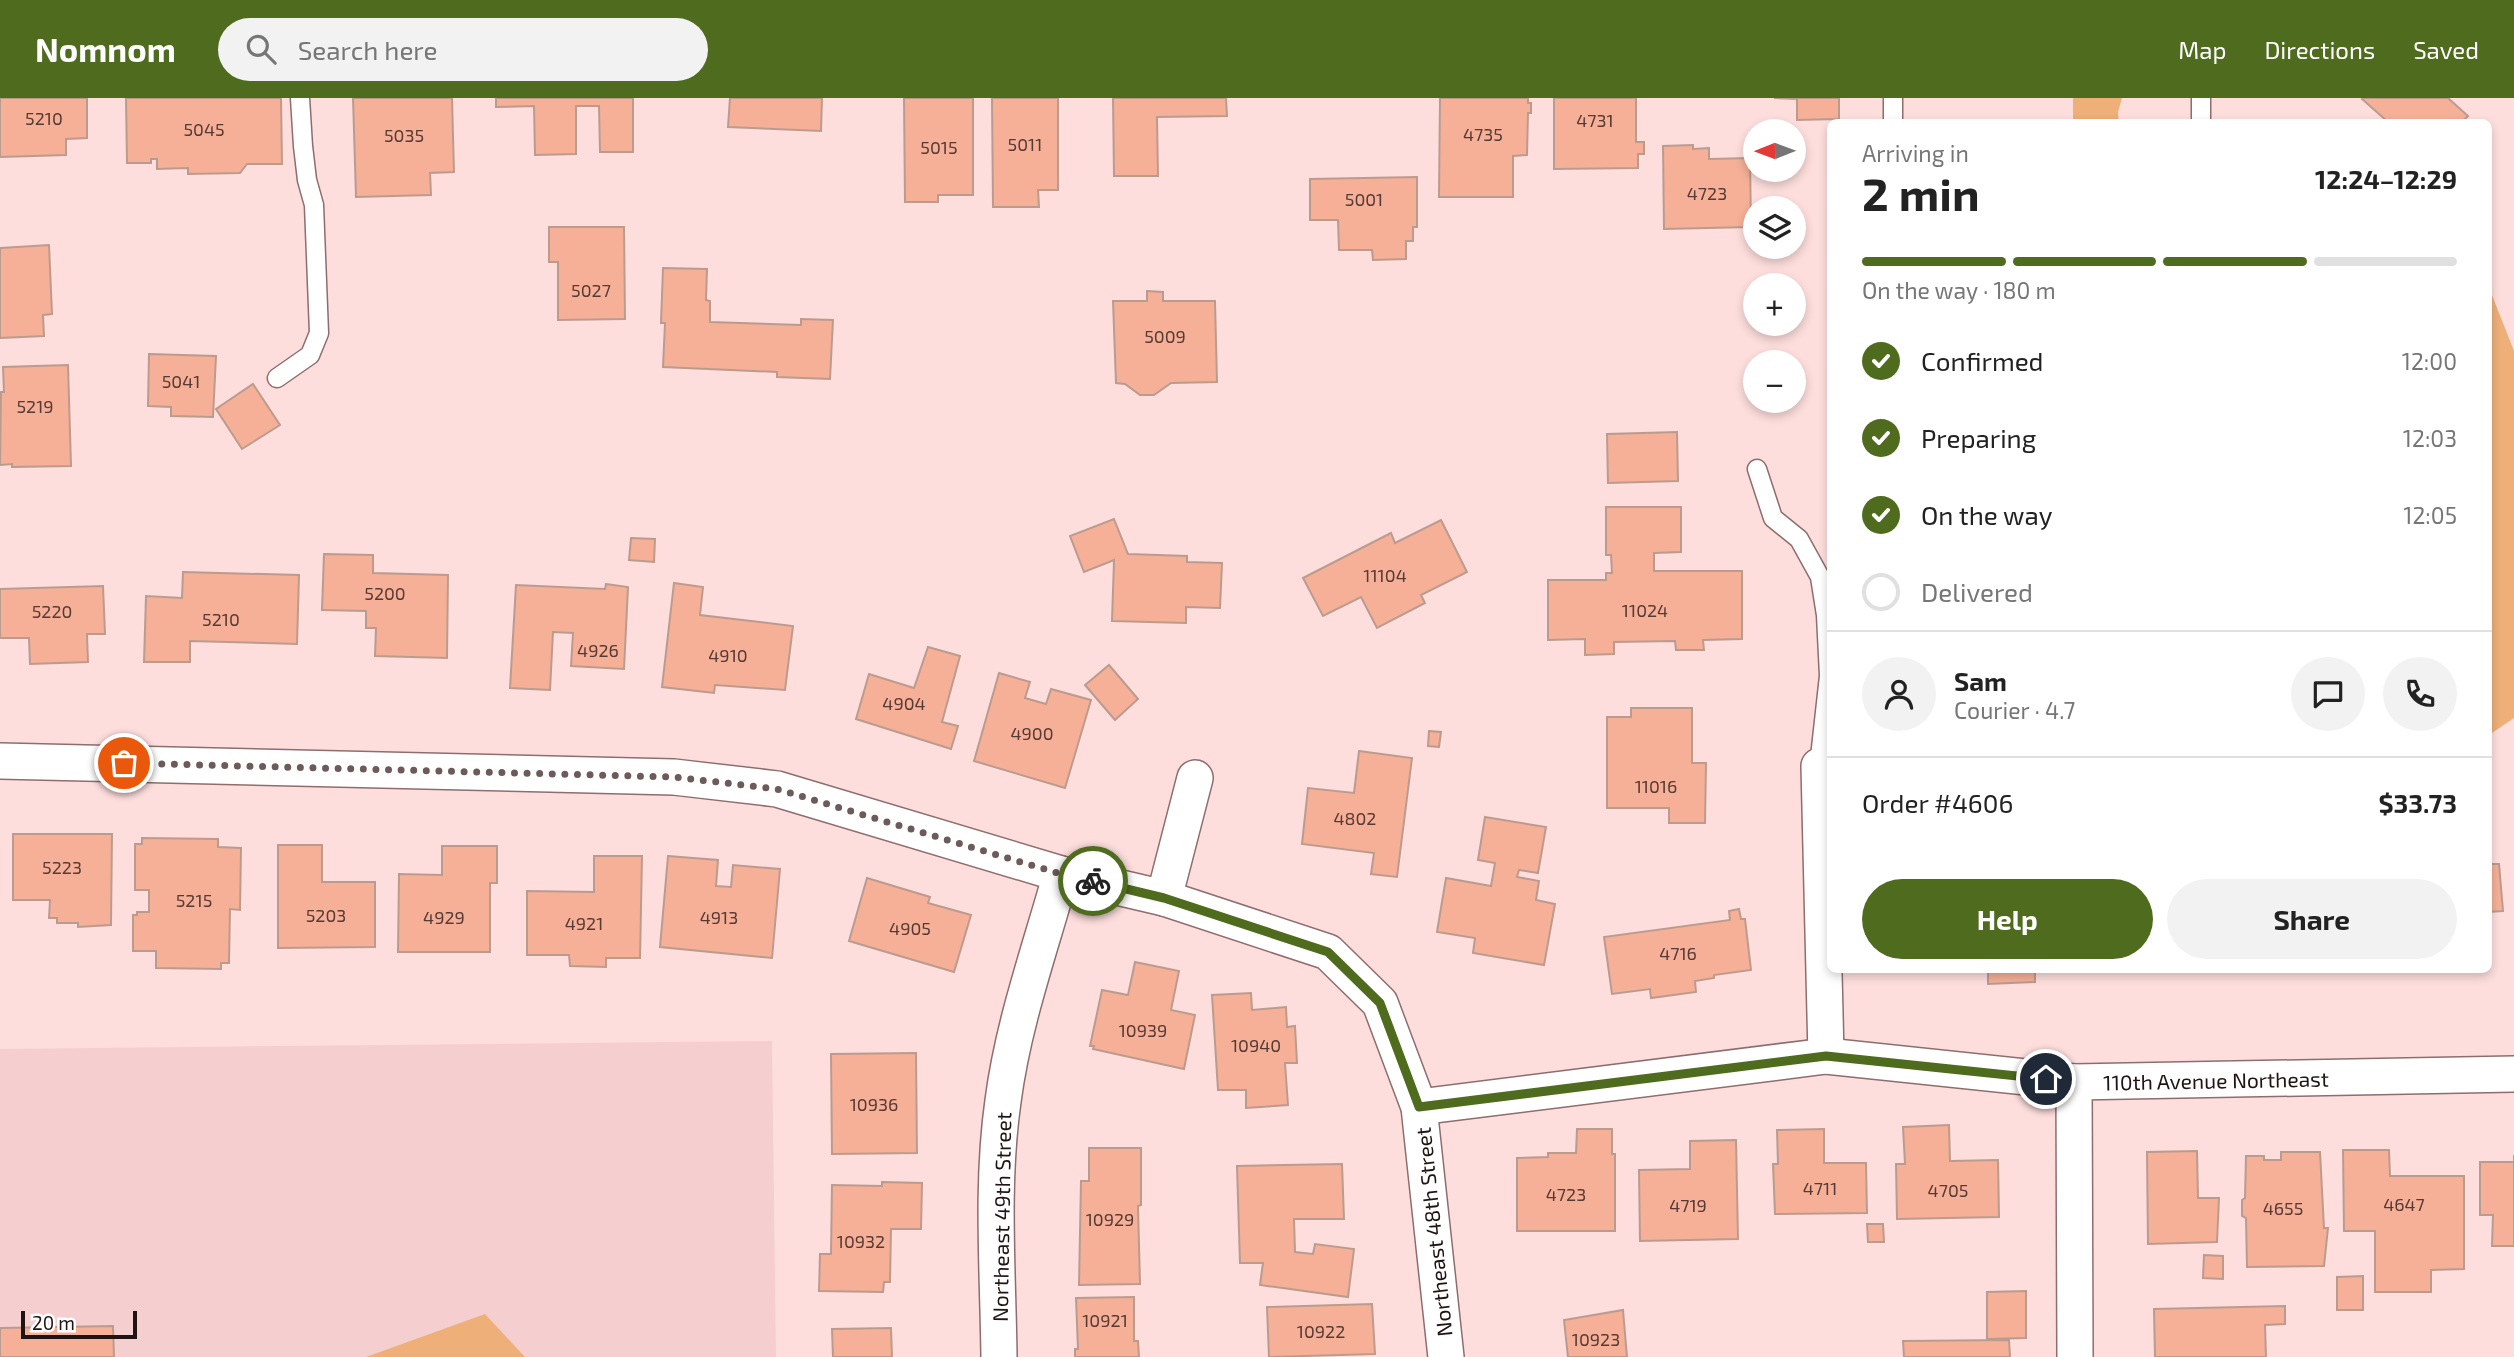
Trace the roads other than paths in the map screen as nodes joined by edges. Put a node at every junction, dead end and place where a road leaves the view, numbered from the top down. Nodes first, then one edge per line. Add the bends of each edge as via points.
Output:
1 (300, 98) edge
2 (1893, 98) edge
3 (2201, 98) edge
4 (1894, 119) edge
5 (2201, 119) edge
6 (277, 378) dead end
7 (1757, 469) dead end
8 (1827, 635) edge
9 (1827, 694) edge
10 (0, 761) edge
11 (1819, 766) joint
12 (1195, 778) dead end
13 (1061, 874) junction
14 (1164, 898) junction
15 (1826, 1056) junction
16 (2514, 1074) edge
17 (2074, 1082) junction
18 (1419, 1107) junction
19 (999, 1357) edge
20 (1447, 1357) edge
21 (2074, 1357) edge

1 - 6 lane via 304,157 314,205 319,333 310,355
2 - 4 lane
3 - 5 lane
7 - 8 lane via 1773,518 1799,539 1820,577
9 - 11 lane
10 - 13 street, Northeast 48th Street via 674,777 777,789
11 - 15 street
12 - 14 street
13 - 14 street, Northeast 48th Street
13 - 19 street, Northeast 49th Street via 1016,1035 1003,1101 997,1163
14 - 18 street, Northeast 48th Street via 1328,952 1380,1003
15 - 17 street, 110th Avenue Northeast
15 - 18 street, 110th Avenue Northeast
16 - 17 street, 110th Avenue Northeast
17 - 21 street
18 - 20 street, Northeast 48th Street

